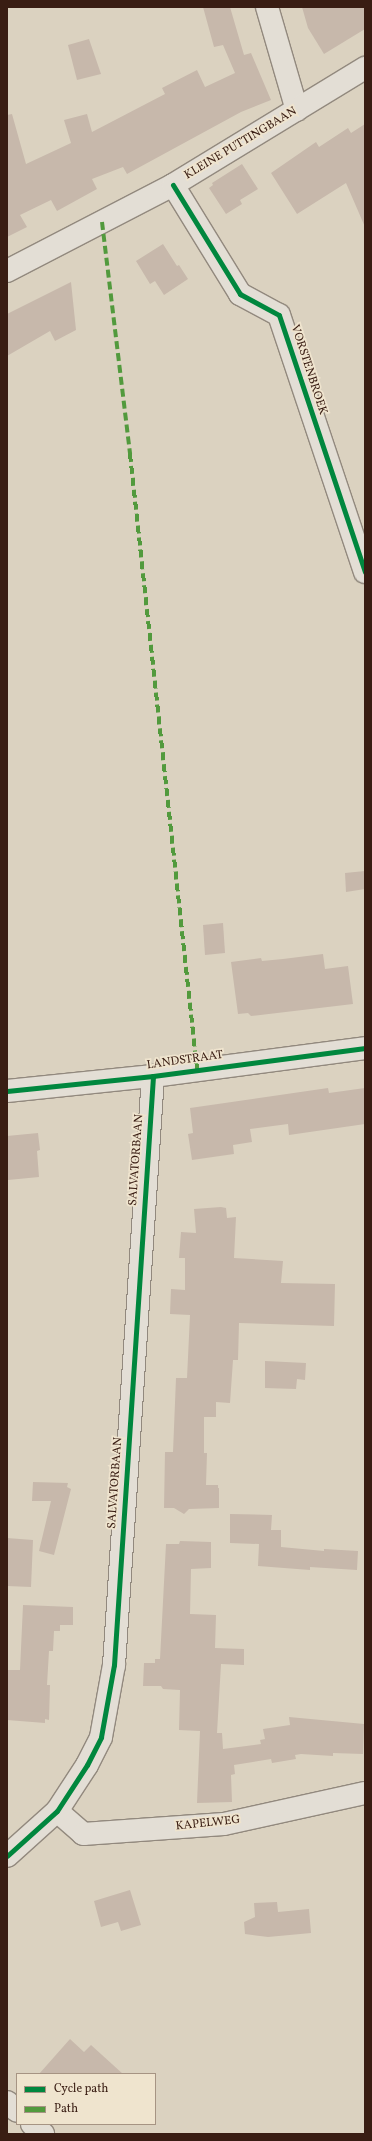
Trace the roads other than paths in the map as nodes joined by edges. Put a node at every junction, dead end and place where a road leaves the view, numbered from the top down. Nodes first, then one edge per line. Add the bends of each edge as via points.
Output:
1 (267, 7) edge
2 (365, 68) edge
3 (297, 110) junction
4 (173, 185) junction
5 (7, 271) edge
6 (365, 572) edge
7 (365, 1048) edge
8 (153, 1076) junction
9 (7, 1091) edge
10 (365, 1793) edge
11 (57, 1810) junction
12 (7, 1856) edge
13 (7, 2102) edge
14 (16, 2110) edge
15 (33, 2125) edge
16 (43, 2134) edge

1 - 3 street
2 - 3 street, KLEINE PUTTINGBAAN
3 - 4 street, KLEINE PUTTINGBAAN
4 - 5 street, KLEINE PUTTINGBAAN
4 - 6 street, VORSTENBROEK via 240,294 279,315
7 - 8 street, LANDSTRAAT
8 - 9 street, LANDSTRAAT
8 - 11 street, SALVATORBAAN via 114,1665 101,1737 87,1765
10 - 11 street, KAPELWEG via 224,1824 83,1834
11 - 12 street, SALVATORBAAN
13 - 14 street
15 - 16 street

